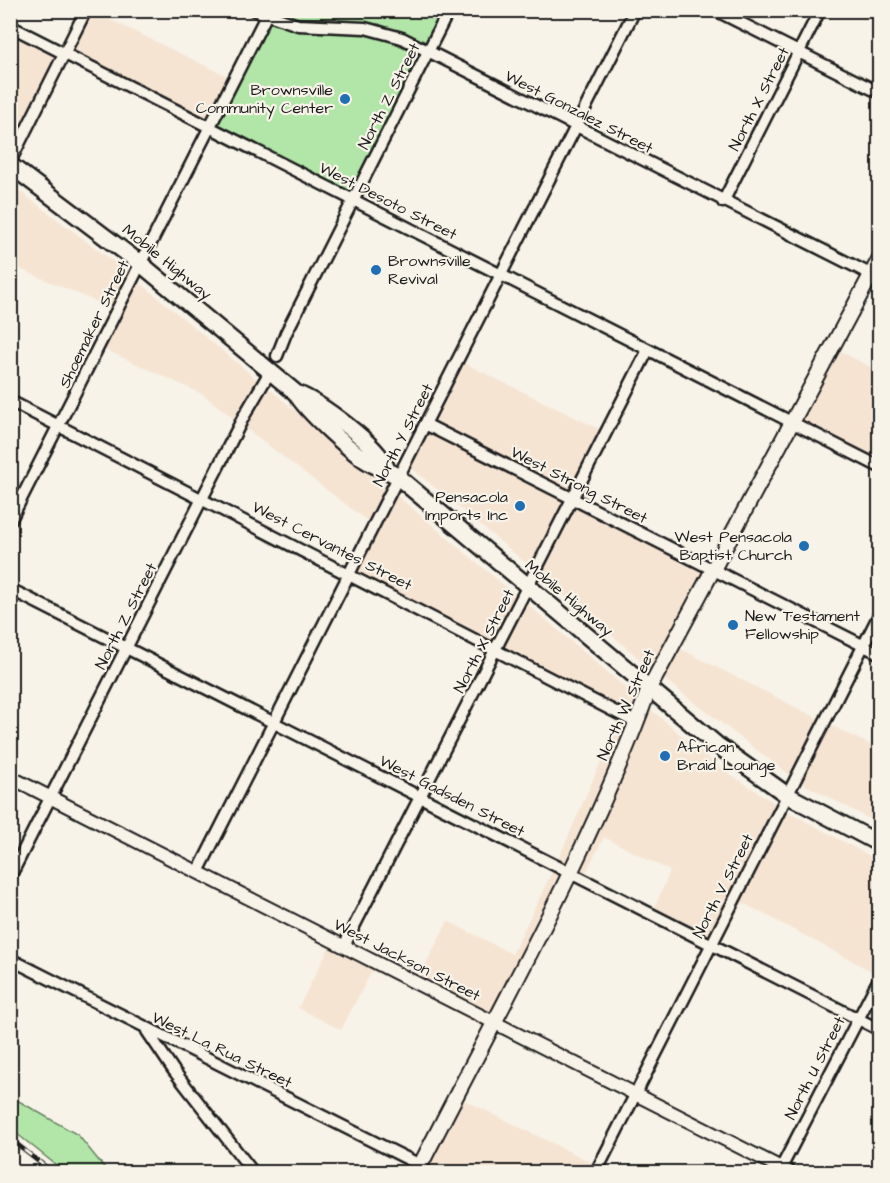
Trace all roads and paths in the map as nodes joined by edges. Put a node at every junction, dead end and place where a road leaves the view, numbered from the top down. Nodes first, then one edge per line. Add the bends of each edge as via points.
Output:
1 (86, 10) edge
2 (254, 10) edge
3 (449, 10) edge
4 (635, 10) edge
5 (716, 10) edge
6 (820, 10) edge
7 (268, 13) edge
8 (10, 26) edge
9 (428, 52) junction
10 (799, 53) junction
11 (65, 54) junction
12 (879, 93) edge
13 (210, 127) junction
14 (576, 127) junction
15 (10, 164) edge
16 (353, 200) junction
17 (723, 202) junction
18 (879, 258) edge
19 (141, 264) junction
20 (501, 275) junction
21 (875, 277) edge
22 (648, 350) junction
23 (274, 363) junction
24 (10, 401) edge
25 (792, 423) junction
26 (425, 424) junction
27 (60, 426) junction
28 (879, 467) edge
29 (398, 477) junction
30 (202, 499) junction
31 (572, 499) junction
32 (10, 521) edge
33 (711, 569) junction
34 (348, 575) junction
35 (529, 587) junction
36 (10, 589) edge
37 (879, 613) edge
38 (862, 645) junction
39 (127, 648) junction
40 (496, 650) junction
41 (879, 654) edge
42 (649, 688) junction
43 (274, 722) junction
44 (637, 723) junction
45 (10, 777) edge
46 (787, 795) junction
47 (51, 798) junction
48 (420, 798) junction
49 (879, 843) edge
50 (198, 872) junction
51 (569, 872) junction
52 (10, 877) edge
53 (711, 944) junction
54 (344, 946) junction
55 (10, 959) edge
56 (879, 977) edge
57 (857, 1018) junction
58 (493, 1022) junction
59 (146, 1029) junction
60 (879, 1029) edge
61 (635, 1095) junction
62 (418, 1169) edge
63 (783, 1171) edge
64 (254, 1173) edge
65 (596, 1173) edge

1 - 11 street
2 - 7 street, West Gonzalez Street
3 - 9 street, North Z Street
4 - 14 street, North Y Street
5 - 10 street
6 - 10 street, North X Street
7 - 9 street, West Gonzalez Street via 298,25 377,30
7 - 13 street, Shoemaker Street
8 - 11 street, West Desoto Street
9 - 14 street, West Gonzalez Street
9 - 16 street, North Z Street
10 - 12 street
10 - 17 street, North X Street
11 - 13 street, West Desoto Street
11 - 15 street
13 - 16 street, West Desoto Street
13 - 19 street, Shoemaker Street
14 - 17 street, West Gonzalez Street
14 - 20 street, North Y Street
15 - 19 main road, Mobile Highway
16 - 20 street, West Desoto Street
16 - 23 street, North Z Street
17 - 21 street, West Gonzalez Street
18 - 21 main road, North W Street
19 - 23 main road, Mobile Highway
19 - 27 street, Shoemaker Street
20 - 22 street, West Desoto Street
20 - 26 street, North Y Street
21 - 25 main road, North W Street
22 - 25 street, West Desoto Street
22 - 31 street, North X Street
23 - 29 main road, Mobile Highway via 296,393 311,399 361,439
23 - 30 street, North Z Street
24 - 27 street, West Cervantes Street
25 - 28 street, West Desoto Street
25 - 33 main road, North W Street
26 - 29 street, North Y Street
26 - 31 street, West Strong Street
27 - 30 street, West Cervantes Street
27 - 32 street, Shoemaker Street
29 - 34 street, North Y Street
29 - 35 main road, Mobile Highway
30 - 34 street, West Cervantes Street
30 - 39 street, North Z Street
31 - 33 street, West Strong Street
31 - 35 street, North X Street
33 - 38 street, West Strong Street
33 - 42 main road, North W Street
34 - 40 street, West Cervantes Street
34 - 43 street, North Y Street
35 - 40 street, North X Street
35 - 42 main road, Mobile Highway
36 - 39 street, West Gadsden Street
37 - 38 street, North V Street
38 - 41 street, West Strong Street
38 - 46 street, North V Street
39 - 43 street, West Gadsden Street
39 - 47 street, North Z Street
40 - 44 street, West Cervantes Street
40 - 48 street, North X Street
42 - 44 main road, North W Street
42 - 46 main road, Mobile Highway via 730,755
43 - 48 street, West Gadsden Street
43 - 50 street, North Y Street
44 - 51 main road, North W Street
45 - 47 street, West Jackson Street
46 - 49 main road
46 - 53 street, North V Street
47 - 50 street, West Jackson Street
47 - 52 street, North Z Street
48 - 51 street, West Gadsden Street
48 - 54 street, North X Street
50 - 54 street, West Jackson Street
51 - 53 street, West Gadsden Street
51 - 58 main road, North W Street
53 - 57 street, West Gadsden Street
53 - 61 street, North V Street
54 - 58 street, West Jackson Street
55 - 59 street, West La Rua Street
56 - 57 street, North U Street
57 - 60 street, West Gadsden Street
57 - 63 street, North U Street
58 - 61 street, West Jackson Street
58 - 62 main road, North W Street
59 - 62 street, West La Rua Street
59 - 64 street
61 - 63 street, West Jackson Street
61 - 65 street, North V Street

